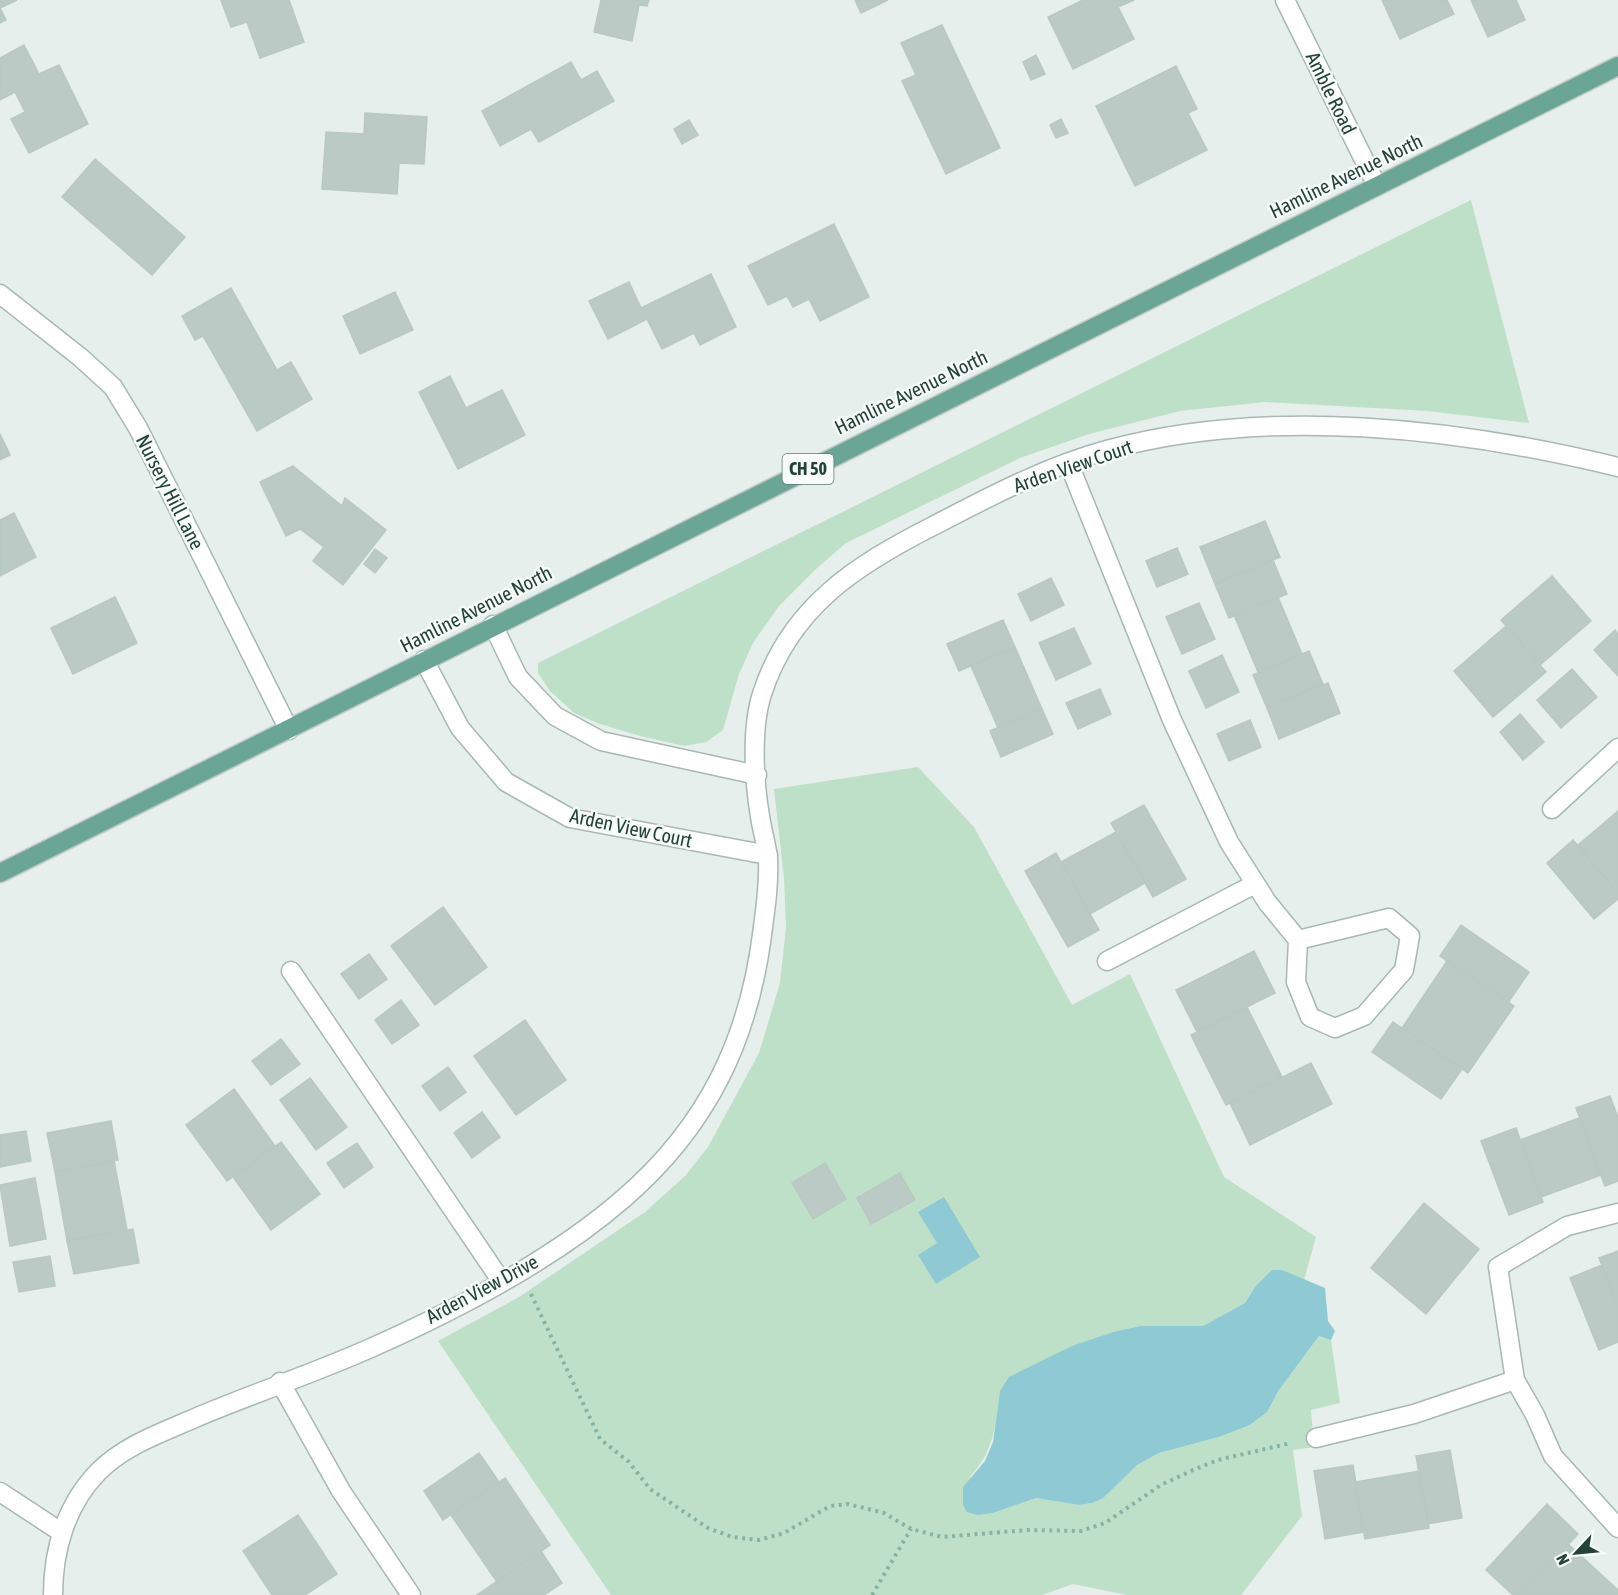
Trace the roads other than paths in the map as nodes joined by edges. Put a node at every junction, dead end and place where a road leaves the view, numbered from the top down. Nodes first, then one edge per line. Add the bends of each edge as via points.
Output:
1 (1285, 0) edge
2 (1618, 66) edge
3 (1377, 186) junction
4 (0, 294) edge
5 (1069, 464) junction
6 (1618, 467) edge
7 (493, 625) junction
8 (424, 660) junction
9 (289, 730) junction
10 (1618, 748) edge
11 (757, 775) junction
12 (1552, 809) dead end
13 (759, 813) joint
14 (768, 855) junction
15 (0, 873) edge
16 (1255, 884) junction
17 (1298, 940) junction
18 (1107, 961) dead end
19 (291, 971) dead end
20 (1618, 1213) edge
21 (502, 1282) junction
22 (1515, 1380) junction
23 (280, 1382) junction
24 (1316, 1438) road end
25 (0, 1492) edge
26 (1618, 1528) edge
27 (61, 1532) junction
28 (53, 1595) edge
29 (411, 1595) edge

1 - 3 street, Amble Road
2 - 3 main road, Hamline Avenue North / CH 50
3 - 7 main road, Hamline Avenue North / CH 50
4 - 9 street, Nursery Hill Lane via 113,387 138,428
5 - 6 street, Arden View Court via 1180,435 1338,425 1513,446
5 - 11 street, Arden View Court via 1008,488 884,551 841,579 810,610 776,660 760,699 755,744
5 - 16 street via 1172,720 1229,842
7 - 8 main road, Hamline Avenue North / CH 50
7 - 11 street via 518,677 555,716 601,741
8 - 9 main road, Hamline Avenue North / CH 50
8 - 14 street, Arden View Court via 460,728 506,782 570,818
9 - 15 main road, Hamline Avenue North / CH 50
10 - 12 street
11 - 13 street, Arden View Court
13 - 14 street, Arden View Drive
14 - 21 street, Arden View Drive via 759,960 743,1026 718,1084 697,1119 621,1201 521,1273
16 - 17 street
16 - 18 street
17 - 17 street via 1389,918 1410,936 1404,970 1364,1016 1335,1028 1310,1017 1296,982
19 - 21 street
20 - 22 street via 1567,1227 1498,1267
21 - 23 street, Arden View Drive via 372,1347
22 - 24 street via 1414,1414
22 - 26 street via 1553,1456
23 - 27 street, Arden View Drive via 122,1452 95,1475
23 - 29 street via 341,1491
25 - 27 street
27 - 28 street, Arden View Drive via 53,1568

